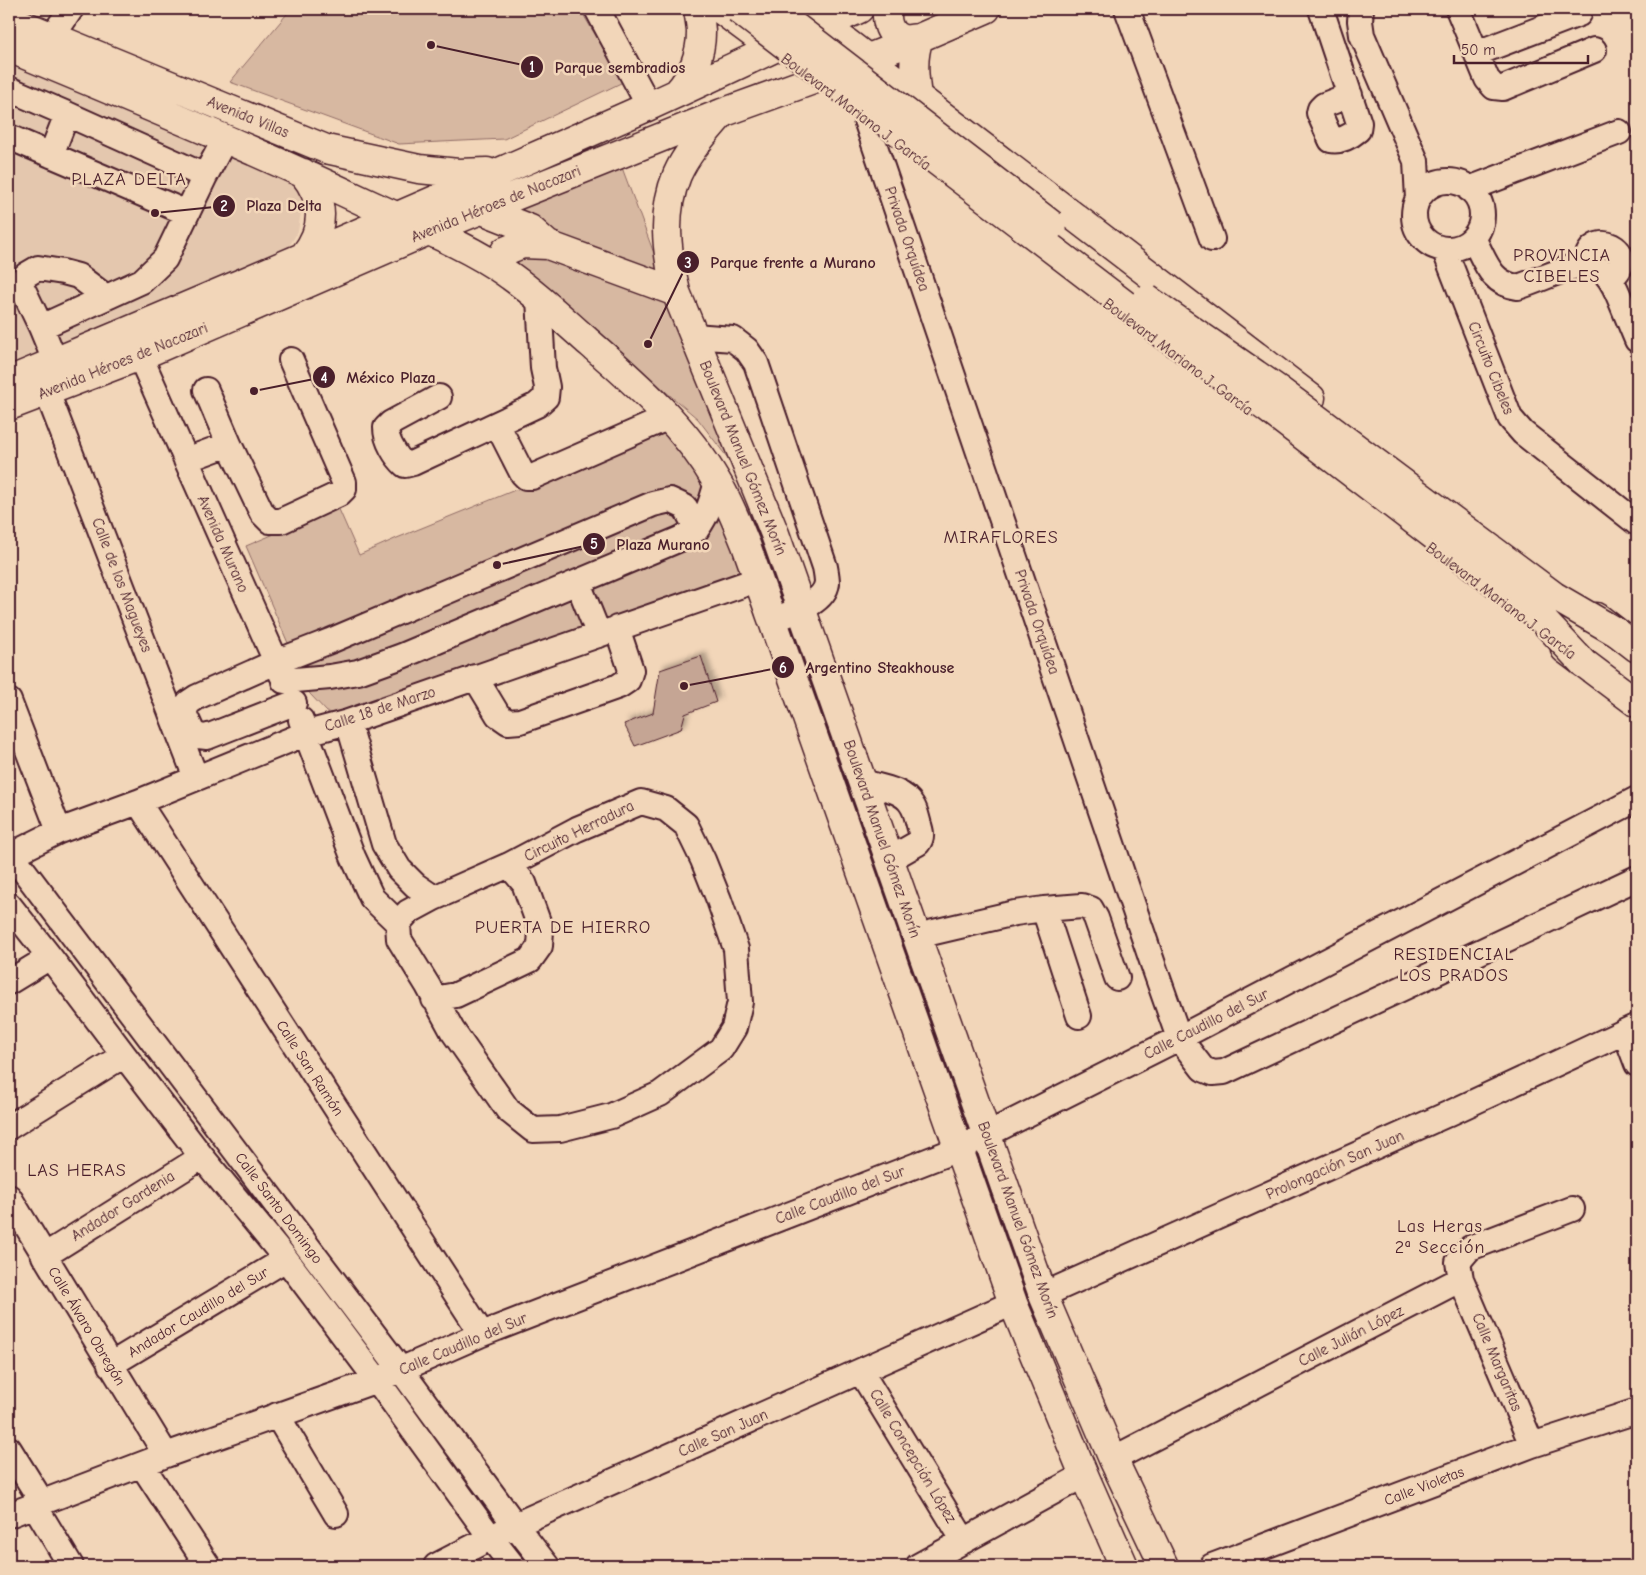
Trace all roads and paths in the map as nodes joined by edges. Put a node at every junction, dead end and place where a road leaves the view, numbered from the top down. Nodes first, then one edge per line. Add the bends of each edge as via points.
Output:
1 (71, 9) edge
2 (597, 9) edge
3 (698, 9) edge
4 (720, 9) edge
5 (738, 9) edge
6 (772, 9) edge
7 (859, 9) edge
8 (888, 9) edge
9 (986, 9) edge
10 (1127, 9) edge
11 (1321, 9) edge
12 (1360, 9) edge
13 (1458, 9) edge
14 (1579, 14) dead end
15 (813, 17) edge
16 (9, 18) edge
17 (52, 37) junction
18 (919, 38) junction
19 (9, 48) edge
20 (773, 48) junction
21 (1594, 50) dead end
22 (1477, 52) junction
23 (867, 59) junction
24 (813, 80) junction
25 (9, 89) edge
26 (678, 92) junction
27 (1350, 95) dead end
28 (917, 96) junction
29 (649, 106) junction
30 (722, 113) junction
31 (67, 114) junction
32 (866, 120) junction
33 (1619, 132) dead end
34 (9, 137) edge
35 (225, 139) junction
36 (326, 149) junction
37 (51, 155) junction
38 (527, 160) junction
39 (1416, 161) junction
40 (499, 172) junction
41 (303, 173) junction
42 (205, 176) junction
43 (1459, 185) junction
44 (444, 196) junction
45 (1418, 199) junction
46 (511, 209) junction
47 (482, 210) junction
48 (1068, 212) junction
49 (187, 214) junction
50 (396, 216) junction
51 (428, 231) junction
52 (1473, 238) junction
53 (1212, 239) dead end
54 (548, 244) junction
55 (1444, 249) junction
56 (1040, 253) junction
57 (304, 256) junction
58 (505, 262) junction
59 (676, 292) junction
60 (106, 298) junction
61 (539, 299) junction
62 (41, 327) junction
63 (694, 336) junction
64 (1637, 340) edge
65 (140, 356) junction
66 (290, 360) dead end
67 (55, 362) junction
68 (9, 381) edge
69 (206, 390) dead end
70 (47, 392) junction
71 (439, 397) dead end
72 (9, 406) edge
73 (669, 417) junction
74 (497, 424) junction
75 (229, 444) junction
76 (186, 460) junction
77 (717, 482) junction
78 (1637, 523) edge
79 (697, 529) junction
80 (759, 579) junction
81 (578, 583) junction
82 (801, 610) junction
83 (773, 620) junction
84 (608, 632) junction
85 (330, 640) junction
86 (1627, 640) edge
87 (1584, 664) junction
88 (280, 671) junction
89 (330, 677) junction
90 (475, 677) junction
91 (9, 701) edge
92 (294, 703) junction
93 (1637, 704) edge
94 (348, 722) junction
95 (307, 733) junction
96 (196, 778) junction
97 (863, 782) junction
98 (1637, 799) edge
99 (138, 802) junction
100 (59, 831) junction
101 (10, 854) edge
102 (890, 859) junction
103 (509, 865) junction
104 (1637, 878) edge
105 (434, 898) junction
106 (9, 905) edge
107 (1044, 910) junction
108 (398, 923) junction
109 (916, 936) junction
110 (50, 957) junction
111 (1117, 978) dead end
112 (9, 982) edge
113 (434, 998) junction
114 (1079, 1016) dead end
115 (1631, 1029) edge
116 (1179, 1038) junction
117 (124, 1055) junction
118 (1637, 1064) edge
119 (9, 1127) edge
120 (986, 1135) junction
121 (958, 1149) junction
122 (202, 1157) junction
123 (9, 1197) edge
124 (1572, 1209) dead end
125 (44, 1256) junction
126 (286, 1259) junction
127 (1461, 1279) junction
128 (1043, 1295) junction
129 (1013, 1304) junction
130 (482, 1334) junction
131 (110, 1365) junction
132 (401, 1370) junction
133 (861, 1372) junction
134 (377, 1380) junction
135 (1637, 1411) edge
136 (277, 1415) junction
137 (1532, 1445) junction
138 (9, 1449) edge
139 (166, 1455) junction
140 (1113, 1459) junction
141 (142, 1465) junction
142 (1084, 1476) junction
143 (38, 1504) junction
144 (336, 1514) dead end
145 (9, 1515) edge
146 (515, 1525) junction
147 (490, 1538) junction
148 (964, 1541) junction
149 (71, 1566) edge
150 (208, 1566) edge
151 (436, 1566) edge
152 (513, 1566) edge
153 (547, 1566) edge
154 (918, 1566) edge
155 (1124, 1566) edge
156 (1164, 1566) edge
157 (1212, 1566) edge

1 - 17 street
2 - 29 street
3 - 26 main road via 701,33 697,59 686,84
4 - 20 main road, Boulevard Mariano J. García
5 - 87 main road, bridge via 1524,604
6 - 86 main road, bridge via 1141,294 1277,389 1554,596
7 - 15 main road, Avenida Héroes de Nacozari
8 - 18 main road via 887,22 896,36
9 - 18 main road, Avenida Héroes de Nacozari
10 - 53 street
11 - 12 street
11 - 27 street
12 - 39 street via 1362,36
13 - 22 street
14 - 22 street
15 - 20 main road, Avenida Héroes de Nacozari
15 - 23 main road
16 - 17 main road, Avenida Villas
17 - 36 main road, Avenida Villas
18 - 23 main road, Avenida Héroes de Nacozari
18 - 28 main road via 913,72
19 - 35 main road, Avenida Villas
20 - 24 main road, Boulevard Mariano J. García
20 - 26 main road, Avenida Héroes de Nacozari
21 - 22 street via 1504,88 1494,87 1487,78
23 - 24 main road, Avenida Héroes de Nacozari
23 - 28 main road
24 - 30 main road, Avenida Héroes de Nacozari
24 - 32 main road, Boulevard Mariano J. García
25 - 31 street
26 - 29 main road, Avenida Héroes de Nacozari
28 - 48 main road
29 - 38 main road, Avenida Héroes de Nacozari
30 - 46 main road, Avenida Héroes de Nacozari
30 - 59 main road, Boulevard Manuel Gómez Morín via 694,146 677,174 669,199 666,225 668,260
31 - 37 street
31 - 42 street
32 - 56 main road, Boulevard Mariano J. García
32 - 116 street, Privada Orquídea
33 - 43 street
34 - 37 street
35 - 41 main road, Avenida Villas
35 - 42 street
36 - 40 main road, Avenida Villas via 419,169 458,173
36 - 44 main road
37 - 49 street
38 - 40 main road, Avenida Héroes de Nacozari
38 - 46 main road
39 - 43 street
39 - 45 street
40 - 44 main road, Avenida Héroes de Nacozari
41 - 50 main road, Avenida Villas
41 - 57 main road via 317,195 320,208 318,234
42 - 49 street
43 - 45 street via 1440,182 1424,191
43 - 52 street via 1476,197 1481,207 1482,218
44 - 47 main road
44 - 50 main road, Avenida Héroes de Nacozari
45 - 55 street via 1414,209 1417,231 1424,240
46 - 47 main road, Avenida Héroes de Nacozari
46 - 54 main road
46 - 58 main road
47 - 51 main road, Avenida Héroes de Nacozari
48 - 56 main road
48 - 86 main road
49 - 60 street via 165,259 142,281
50 - 51 main road, Avenida Villas
50 - 57 main road, Avenida Héroes de Nacozari
51 - 58 main road, Boulevard Manuel Gómez Morín via 467,250
51 - 65 main road, Avenida Héroes de Nacozari
52 - 55 street via 1465,245
52 - 64 street via 1492,275 1509,286 1518,287 1573,267 1597,267 1610,278
54 - 58 main road via 522,244
54 - 59 main road
55 - 78 street, Circuito Cibeles via 1510,418 1523,432
56 - 87 main road, Boulevard Mariano J. García
57 - 67 main road, Avenida Héroes de Nacozari
58 - 61 main road, Boulevard Manuel Gómez Morín
59 - 63 main road, Boulevard Manuel Gómez Morín
60 - 62 street
60 - 62 street via 78,276 38,268 20,283
61 - 73 main road, Boulevard Manuel Gómez Morín via 638,385
61 - 74 street via 546,398
62 - 67 street
63 - 82 main road, Boulevard Manuel Gómez Morín via 775,534
63 - 82 street via 733,339 756,363 825,567 827,583 822,596
65 - 70 main road, Avenida Héroes de Nacozari
65 - 76 street, Avenida Murano
66 - 75 street via 344,482 344,489 282,521 270,521 262,514
67 - 68 main road, Avenida Héroes de Nacozari
69 - 75 street
70 - 72 main road, Avenida Héroes de Nacozari
70 - 96 street, Calle de los Magueyes
71 - 74 street via 386,428 386,435 405,465
73 - 74 street via 532,477 522,473
73 - 77 main road, Boulevard Manuel Gómez Morín
75 - 76 street
76 - 88 street, Avenida Murano
77 - 79 street via 710,508
77 - 80 main road, Boulevard Manuel Gómez Morín
79 - 81 street
79 - 85 street via 685,507 670,500 653,504
80 - 83 main road, Boulevard Manuel Gómez Morín
80 - 84 street, Calle 18 de Marzo
81 - 84 street
81 - 89 street via 402,656 358,672
82 - 83 street
82 - 97 main road, Boulevard Manuel Gómez Morín
83 - 121 main road, Boulevard Manuel Gómez Morín
84 - 90 street, Calle 18 de Marzo
84 - 90 street via 631,670 628,680 520,721 508,722 498,714
85 - 88 street
85 - 89 street via 322,659
87 - 93 main road, Boulevard Mariano J. García
88 - 89 street
88 - 92 street, Avenida Murano
88 - 92 street via 197,697 188,703 184,713 192,731 207,738
90 - 94 street, Calle 18 de Marzo
91 - 100 street
92 - 95 street, Avenida Murano
94 - 95 street, Calle 18 de Marzo
94 - 105 street via 384,844 399,869
95 - 96 street, Calle 18 de Marzo
95 - 108 street via 356,866 372,898
96 - 99 street, Calle 18 de Marzo
97 - 102 main road, Boulevard Manuel Gómez Morín
97 - 102 street via 899,793 913,806 921,839
98 - 116 street, Calle Caudillo del Sur
99 - 100 street, Calle 18 de Marzo
99 - 130 street, Calle San Ramón
100 - 101 street, Calle 18 de Marzo
101 - 132 street, Calle Santo Domingo
102 - 109 main road, Boulevard Manuel Gómez Morín
103 - 105 street, Circuito Herradura
103 - 113 street via 524,883 541,930 540,946 530,960 456,995
103 - 113 street, Circuito Herradura via 577,829 640,802 666,809 686,825 703,860 736,949 740,1002 734,1028 721,1049 660,1094 611,1116 560,1129 533,1130 508,1110 452,1030
104 - 116 street, Privada Orquídea via 1224,1072 1213,1073 1203,1069
105 - 108 street, Circuito Herradura via 408,912
106 - 110 street, Calle Santo Domingo
107 - 109 street via 1015,913
107 - 111 street via 1082,906 1091,910
107 - 114 street
108 - 113 street, Circuito Herradura via 399,939
109 - 120 main road, Boulevard Manuel Gómez Morín
110 - 112 street
110 - 117 street, Calle Santo Domingo
115 - 118 street
115 - 128 street, Prolongación San Juan
116 - 120 street, Calle Caudillo del Sur
117 - 119 street
117 - 122 street, Calle Santo Domingo
120 - 121 street, Calle Caudillo del Sur
120 - 128 main road, Boulevard Manuel Gómez Morín
121 - 129 main road, Boulevard Manuel Gómez Morín
121 - 130 street, Calle Caudillo del Sur
122 - 125 street, Andador Gardenia
122 - 126 street, Calle Santo Domingo
123 - 125 street, Calle Álvaro Obregón
124 - 127 street via 1470,1248 1458,1262
125 - 131 street, Calle Álvaro Obregón
126 - 131 street, Andador Caudillo del Sur
126 - 134 street, Calle Santo Domingo
127 - 137 street, Calle Margaritas
127 - 140 street, Calle Julián López
128 - 140 main road, Boulevard Manuel Gómez Morín
129 - 133 street, Calle San Juan
129 - 142 main road, Boulevard Manuel Gómez Morín
130 - 132 street, Calle Caudillo del Sur
131 - 139 street, Calle Álvaro Obregón
132 - 134 street, Calle Caudillo del Sur
132 - 146 street, Calle Santo Domingo
133 - 146 street, Calle San Juan
133 - 148 street, Calle Concepción López
134 - 136 street, Calle Caudillo del Sur
134 - 147 street, Calle Santo Domingo
135 - 137 street, Calle Violetas
136 - 139 street, Calle Caudillo del Sur
136 - 144 street
137 - 157 street, Calle Violetas
138 - 143 street
139 - 141 street, Calle Caudillo del Sur
140 - 156 main road, Boulevard Manuel Gómez Morín
141 - 143 street, Calle Caudillo del Sur
141 - 150 street
142 - 148 street
142 - 155 main road, Boulevard Manuel Gómez Morín
143 - 145 street, Calle Caudillo del Sur
143 - 149 street
146 - 147 street, Calle San Juan
146 - 153 street, Calle Santo Domingo
147 - 151 street, Calle San Juan
147 - 152 street, Calle Santo Domingo
148 - 154 street

